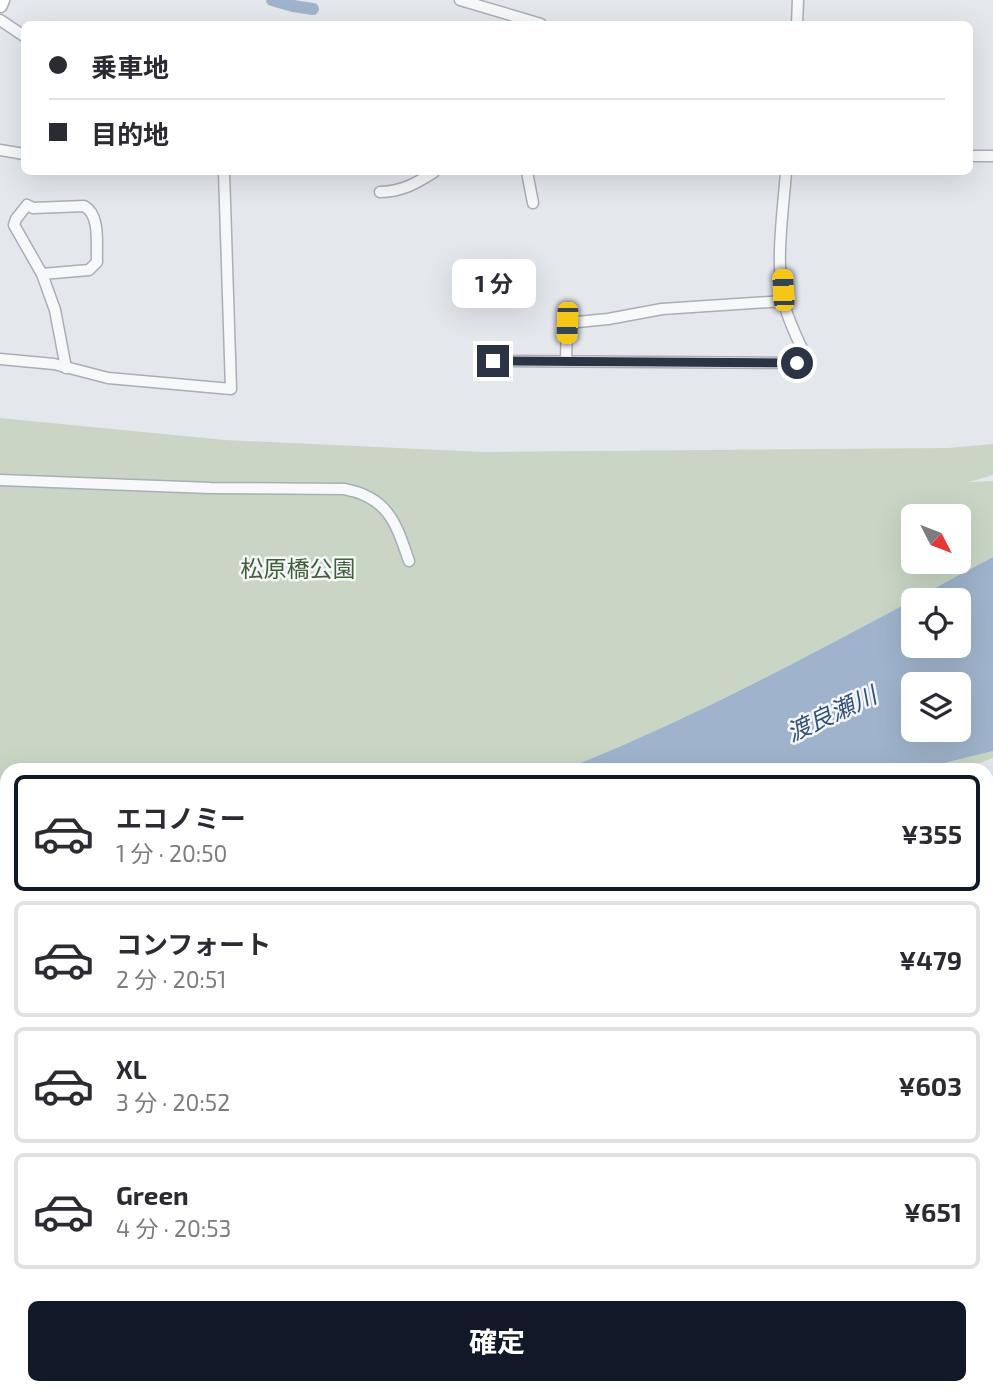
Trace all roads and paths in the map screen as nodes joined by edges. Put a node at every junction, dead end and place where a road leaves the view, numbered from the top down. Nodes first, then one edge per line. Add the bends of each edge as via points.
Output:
1 (2, 0) edge
2 (460, 0) edge
3 (798, 0) edge
4 (0, 5) edge
5 (0, 20) edge
6 (531, 21) edge
7 (797, 21) edge
8 (21, 34) edge
9 (0, 150) edge
10 (21, 153) edge
11 (973, 156) edge
12 (993, 156) edge
13 (224, 175) edge
14 (429, 175) edge
15 (528, 175) edge
16 (786, 175) edge
17 (380, 192) dead end
18 (533, 203) dead end
19 (42, 274) junction
20 (784, 301) junction
21 (0, 359) edge
22 (493, 361) dead end
23 (566, 361) junction
24 (66, 368) junction
25 (0, 480) edge
26 (409, 561) dead end

1 - 4 street
2 - 6 street
3 - 7 street
5 - 8 street
9 - 10 street
11 - 12 street
13 - 24 street via 231,389 108,378
14 - 17 street via 409,187
15 - 18 street
16 - 20 street via 781,233
19 - 19 street via 14,225 16,219 27,205 90,209 95,222 94,267
19 - 24 street via 55,310
20 - 23 street via 662,309 567,323
20 - 23 street via 807,359 797,363
21 - 24 street
22 - 23 street
25 - 26 street via 356,491 381,503

